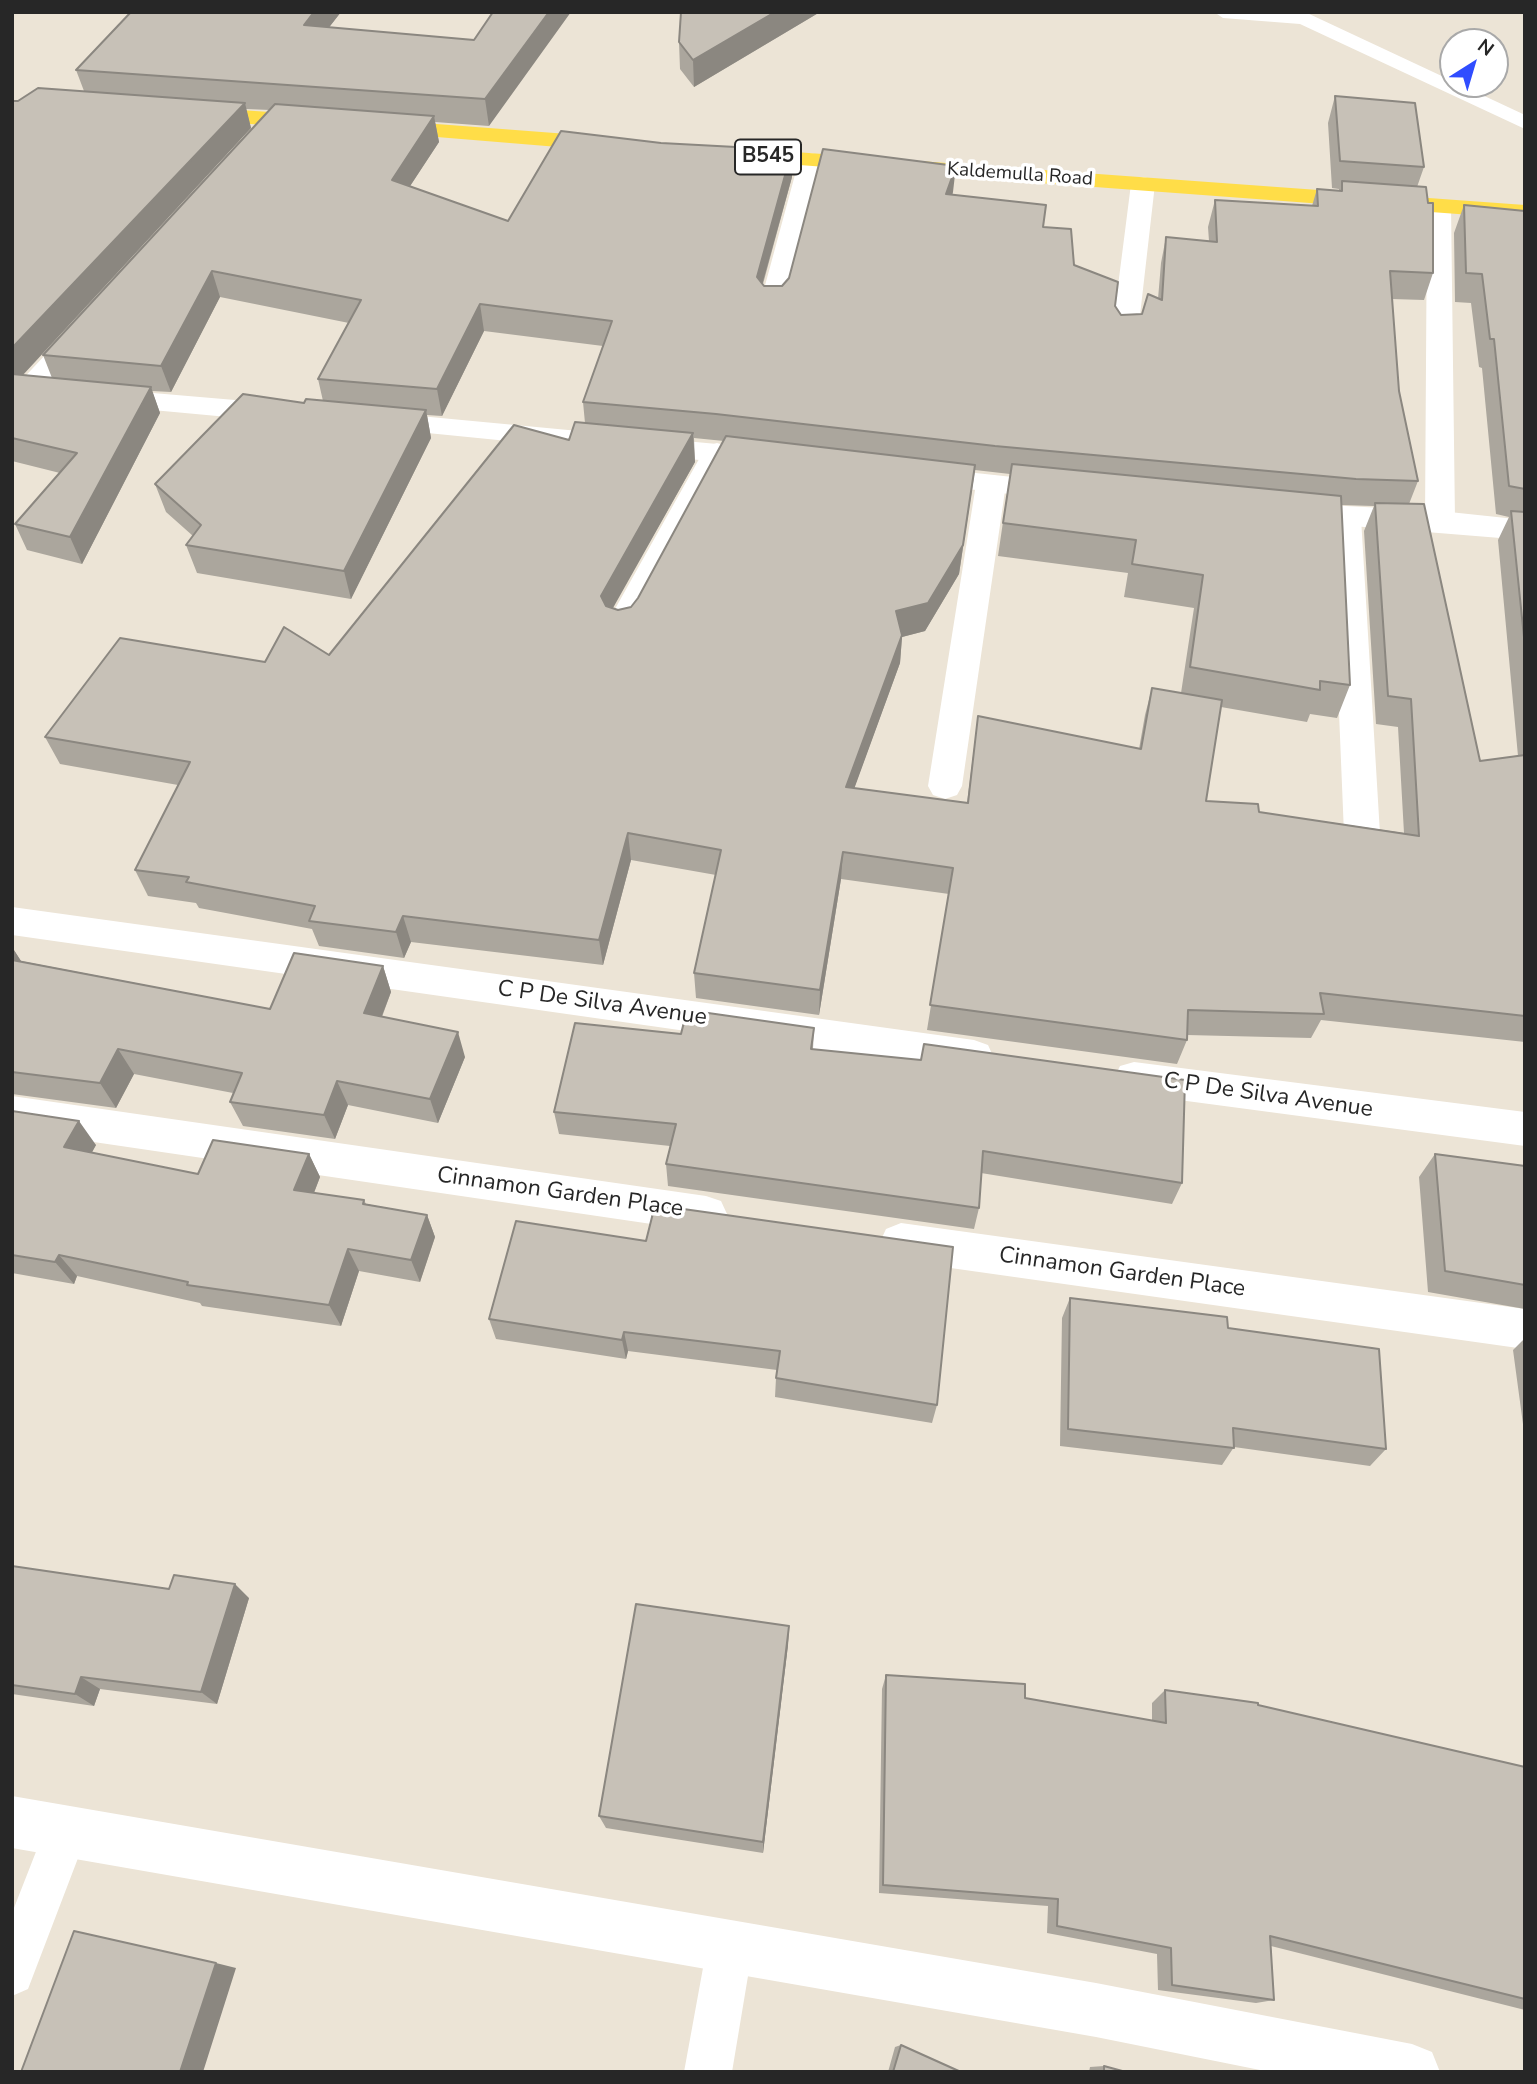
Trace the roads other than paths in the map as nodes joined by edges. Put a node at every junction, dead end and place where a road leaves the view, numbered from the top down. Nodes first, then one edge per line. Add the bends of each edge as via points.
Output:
1 (1223, 12) edge
2 (1295, 16) edge
3 (179, 112) edge
4 (276, 119) junction
5 (331, 123) edge
6 (1525, 123) edge
7 (358, 125) edge
8 (258, 139) edge
9 (632, 146) edge
10 (715, 153) edge
11 (811, 160) junction
12 (1143, 184) junction
13 (1439, 206) junction
14 (1525, 212) edge
15 (773, 304) edge
16 (102, 310) edge
17 (1125, 333) edge
18 (20, 389) edge
19 (304, 415) edge
20 (345, 419) edge
21 (717, 452) junction
22 (799, 462) edge
23 (895, 473) edge
24 (991, 484) junction
25 (1087, 493) edge
26 (1264, 510) edge
27 (1346, 518) junction
28 (1440, 521) junction
29 (1525, 530) edge
30 (622, 625) edge
31 (945, 786) dead end
32 (1362, 834) edge
33 (12, 921) edge
34 (1008, 1060) edge
35 (1105, 1074) edge
36 (12, 1113) edge
37 (1525, 1129) edge
38 (744, 1219) edge
39 (868, 1237) edge
40 (1525, 1329) edge
41 (12, 1822) edge
42 (66, 1832) junction
43 (730, 1946) junction
44 (12, 1973) edge
45 (708, 2072) edge
46 (1412, 2072) edge

1 - 2 lane
2 - 6 lane
3 - 4 main road
4 - 5 main road
4 - 8 street
7 - 9 main road
10 - 11 main road, Kaldemulla Road / B545
11 - 12 main road, Kaldemulla Road / B545
11 - 15 street
12 - 13 main road, Kaldemulla Road / B545
12 - 17 street
13 - 14 main road, Kaldemulla Road / B545
13 - 28 street
16 - 18 street
18 - 19 street
20 - 21 street
21 - 22 street
21 - 30 street
23 - 24 street
24 - 25 street
24 - 31 street
26 - 27 street
27 - 28 street
27 - 32 street
28 - 29 street
33 - 34 street, C P De Silva Avenue
35 - 37 street, C P De Silva Avenue
36 - 38 street, Cinnamon Garden Place
39 - 40 street, Cinnamon Garden Place
41 - 42 street
42 - 43 street
42 - 44 lane
43 - 45 lane
43 - 46 street via 1096,2010

